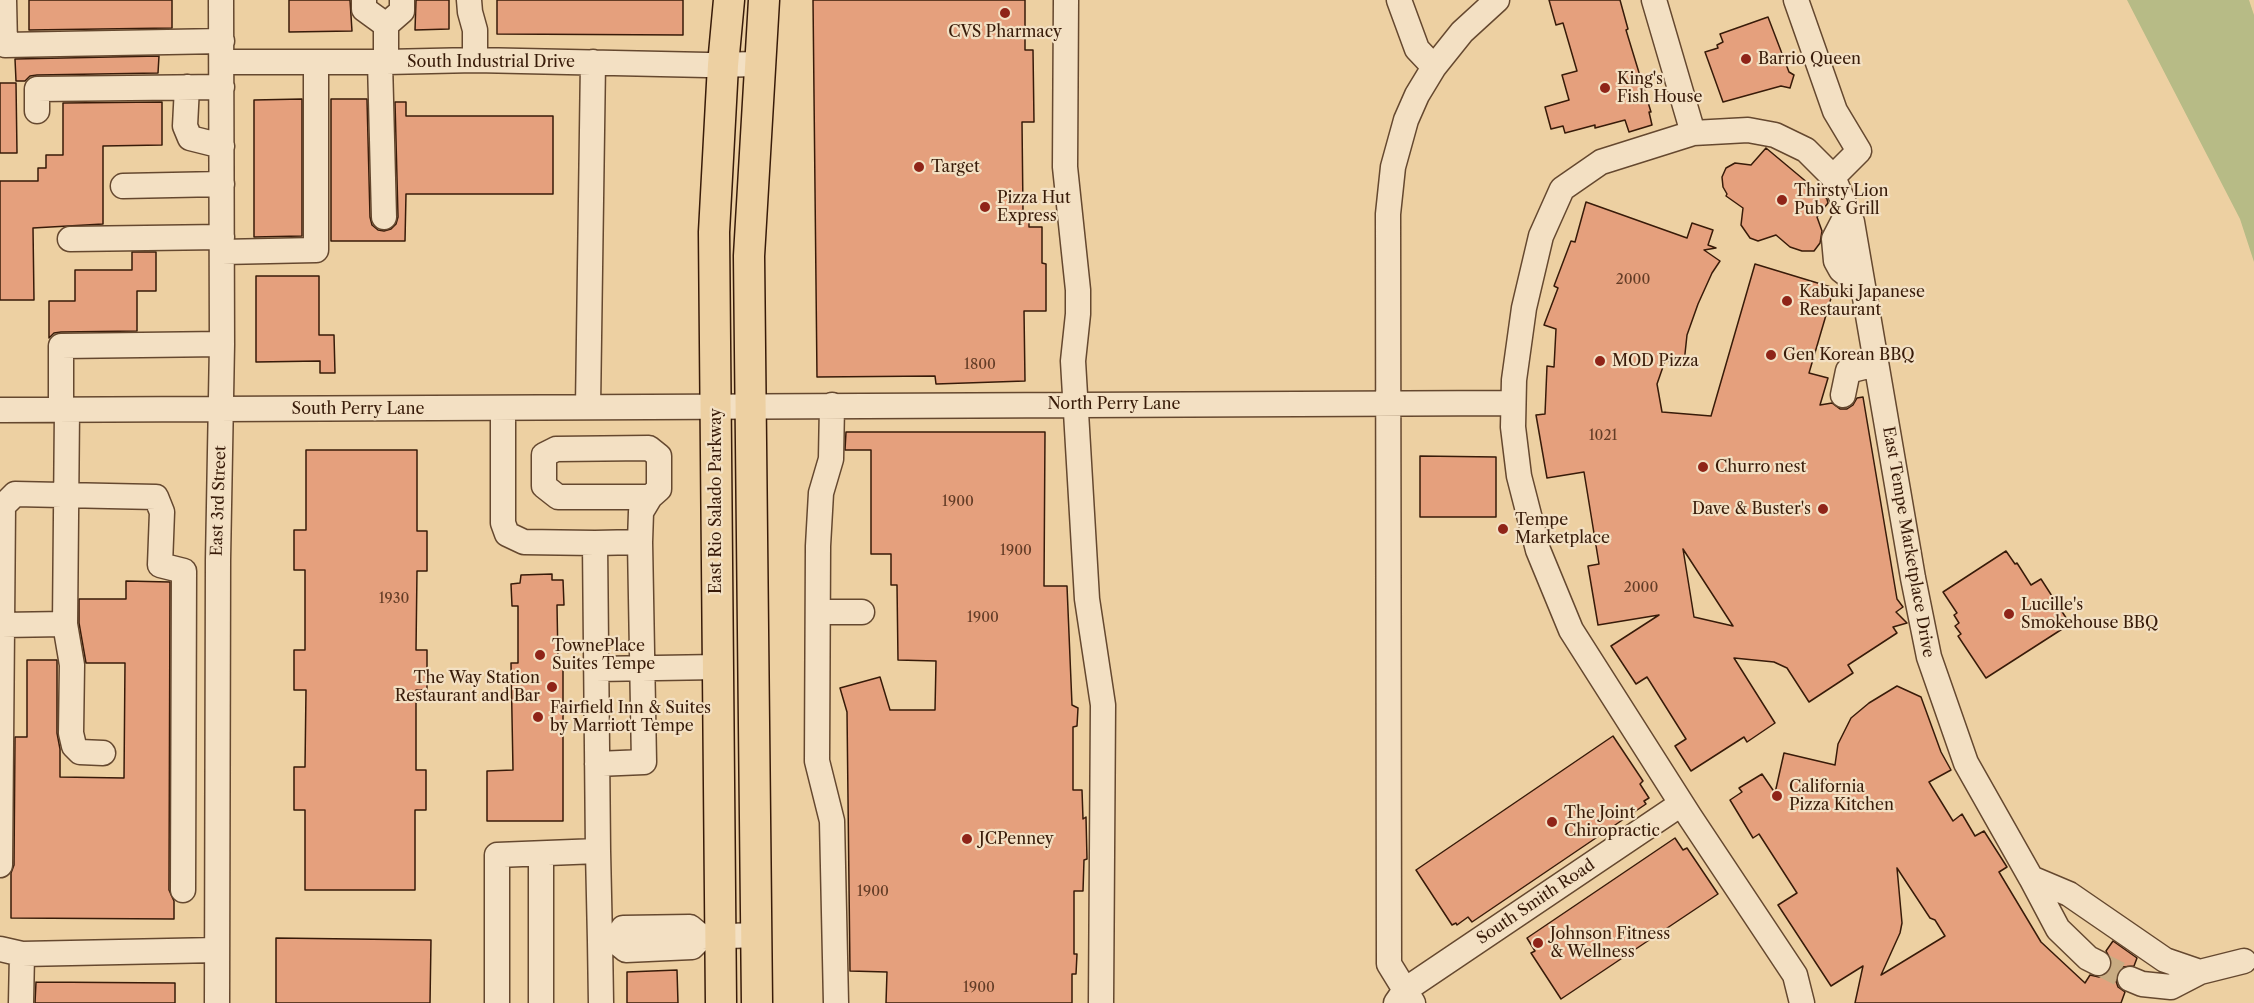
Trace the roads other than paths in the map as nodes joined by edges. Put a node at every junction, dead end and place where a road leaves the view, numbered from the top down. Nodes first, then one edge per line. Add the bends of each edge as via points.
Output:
1 (4, 0) edge
2 (221, 0) edge
3 (364, 0) edge
4 (402, 0) edge
5 (469, 0) edge
6 (729, 0) edge
7 (764, 0) edge
8 (1066, 0) edge
9 (1399, 0) edge
10 (1497, 0) edge
11 (1654, 0) edge
12 (1796, 0) edge
13 (386, 25) junction
14 (222, 52) junction
15 (475, 60) junction
16 (316, 62) junction
17 (383, 62) junction
18 (593, 62) junction
19 (761, 64) junction
20 (723, 65) junction
21 (1434, 68) junction
22 (187, 87) junction
23 (222, 87) junction
24 (37, 111) dead end
25 (1692, 133) junction
26 (222, 146) junction
27 (1833, 177) junction
28 (222, 184) junction
29 (123, 186) dead end
30 (384, 217) dead end
31 (70, 239) dead end
32 (222, 244) junction
33 (222, 344) junction
34 (1876, 364) junction
35 (1843, 395) dead end
36 (1513, 403) junction
37 (1077, 404) junction
38 (1390, 404) junction
39 (832, 405) junction
40 (716, 406) junction
41 (749, 406) junction
42 (588, 407) junction
43 (503, 408) junction
44 (222, 409) junction
45 (0, 410) edge
46 (64, 410) junction
47 (67, 495) junction
48 (650, 497) junction
49 (640, 542) junction
50 (595, 543) junction
51 (818, 612) junction
52 (862, 612) dead end
53 (65, 624) junction
54 (2, 625) junction
55 (717, 667) junction
56 (642, 668) junction
57 (596, 669) junction
58 (103, 753) dead end
59 (597, 764) junction
60 (1681, 804) junction
61 (598, 852) junction
62 (541, 854) junction
63 (0, 865) edge
64 (2031, 878) junction
65 (183, 890) dead end
66 (756, 935) junction
67 (711, 937) junction
68 (608, 941) junction
69 (217, 950) junction
70 (11, 952) edge
71 (2244, 962) dead end
72 (2098, 963) tunnel mouth
73 (2200, 972) junction
74 (2130, 979) tunnel mouth
75 (1405, 999) edge
76 (21, 1003) edge
77 (217, 1003) edge
78 (497, 1003) edge
79 (541, 1003) edge
80 (602, 1003) edge
81 (721, 1003) edge
82 (758, 1003) edge
83 (836, 1003) edge
84 (1101, 1003) edge
85 (1802, 1003) edge

1 - 14 street, South Industrial Drive via 4,45
2 - 14 street, East 3rd Street
3 - 13 street via 364,9
4 - 13 street via 402,11
5 - 15 street
6 - 20 main road, East Rio Salado Parkway
7 - 19 main road, East Rio Salado Parkway
8 - 37 street via 1065,167 1077,273 1073,361
9 - 21 street via 1417,49
10 - 21 street via 1462,32
11 - 25 street
12 - 27 street via 1835,111 1859,151
13 - 17 street
14 - 16 street, South Industrial Drive
14 - 23 street, East 3rd Street
15 - 17 street, South Industrial Drive
15 - 18 street, South Industrial Drive
16 - 17 street, South Industrial Drive
16 - 32 street via 316,250
17 - 30 street
18 - 20 street, South Industrial Drive
18 - 42 street
19 - 20 street, South Industrial Drive
19 - 41 main road, East Rio Salado Parkway via 748,256
20 - 40 main road, East Rio Salado Parkway via 714,232
21 - 38 street via 1406,120 1393,167 1388,214
22 - 23 street
22 - 24 street via 37,89
22 - 26 street via 185,126 190,138
23 - 26 street, East 3rd Street
25 - 27 street, East Tempe Marketplace Drive via 1748,130 1775,135 1806,150
25 - 36 street, East Tempe Marketplace Drive via 1601,162 1562,189 1541,236 1529,283
26 - 28 street, East 3rd Street
27 - 34 street, East Tempe Marketplace Drive via 1852,222
28 - 29 street
28 - 32 street, East 3rd Street
31 - 32 street
32 - 33 street, East 3rd Street
33 - 44 street, East 3rd Street
33 - 46 street via 61,346
34 - 35 street via 1848,371
34 - 64 street, East Tempe Marketplace Drive via 1929,657 1966,763
36 - 38 street, North Perry Lane
36 - 60 street, East Tempe Marketplace Drive via 1520,476 1538,550 1571,630
37 - 38 street, North Perry Lane
37 - 39 street, North Perry Lane
37 - 84 street via 1088,599 1103,705
38 - 75 street via 1389,964
39 - 41 street, North Perry Lane
39 - 51 street via 831,459 821,493
40 - 41 street, North Perry Lane
40 - 42 street, South Perry Lane
40 - 55 main road, East Rio Salado Parkway
41 - 66 main road, East Rio Salado Parkway
42 - 43 street, South Perry Lane
43 - 44 street, South Perry Lane
43 - 50 street via 503,523 507,534 524,543
44 - 46 street, South Perry Lane
44 - 69 street, East 3rd Street
45 - 46 street, South Perry Lane
46 - 47 street
47 - 53 street
47 - 54 street via 15,494 3,506
47 - 65 street via 156,497 162,512 160,565 184,571
48 - 48 street via 659,489 659,456 649,448 556,449 544,455 544,486 558,497
48 - 49 street via 641,512
49 - 50 street
49 - 56 street
50 - 57 street
51 - 52 street
51 - 83 street via 817,761 832,821
53 - 54 street
53 - 58 street via 72,665 74,746 80,752
54 - 63 street
55 - 56 street
55 - 67 main road, East Rio Salado Parkway
56 - 57 street
56 - 59 street via 644,762
57 - 59 street
59 - 61 street
60 - 75 street, South Smith Road
60 - 85 street, East Tempe Marketplace Drive via 1795,975
61 - 62 street
61 - 68 street
62 - 78 street via 497,855
62 - 79 street
64 - 72 street, East Tempe Marketplace Drive via 2058,929
64 - 73 street via 2069,894 2165,960
66 - 67 street
66 - 82 main road, East Rio Salado Parkway
67 - 68 street via 690,927 623,928
67 - 81 main road, East Rio Salado Parkway
68 - 80 street
69 - 70 street
69 - 77 street, East 3rd Street
70 - 76 street
71 - 73 street
73 - 74 street via 2171,987

